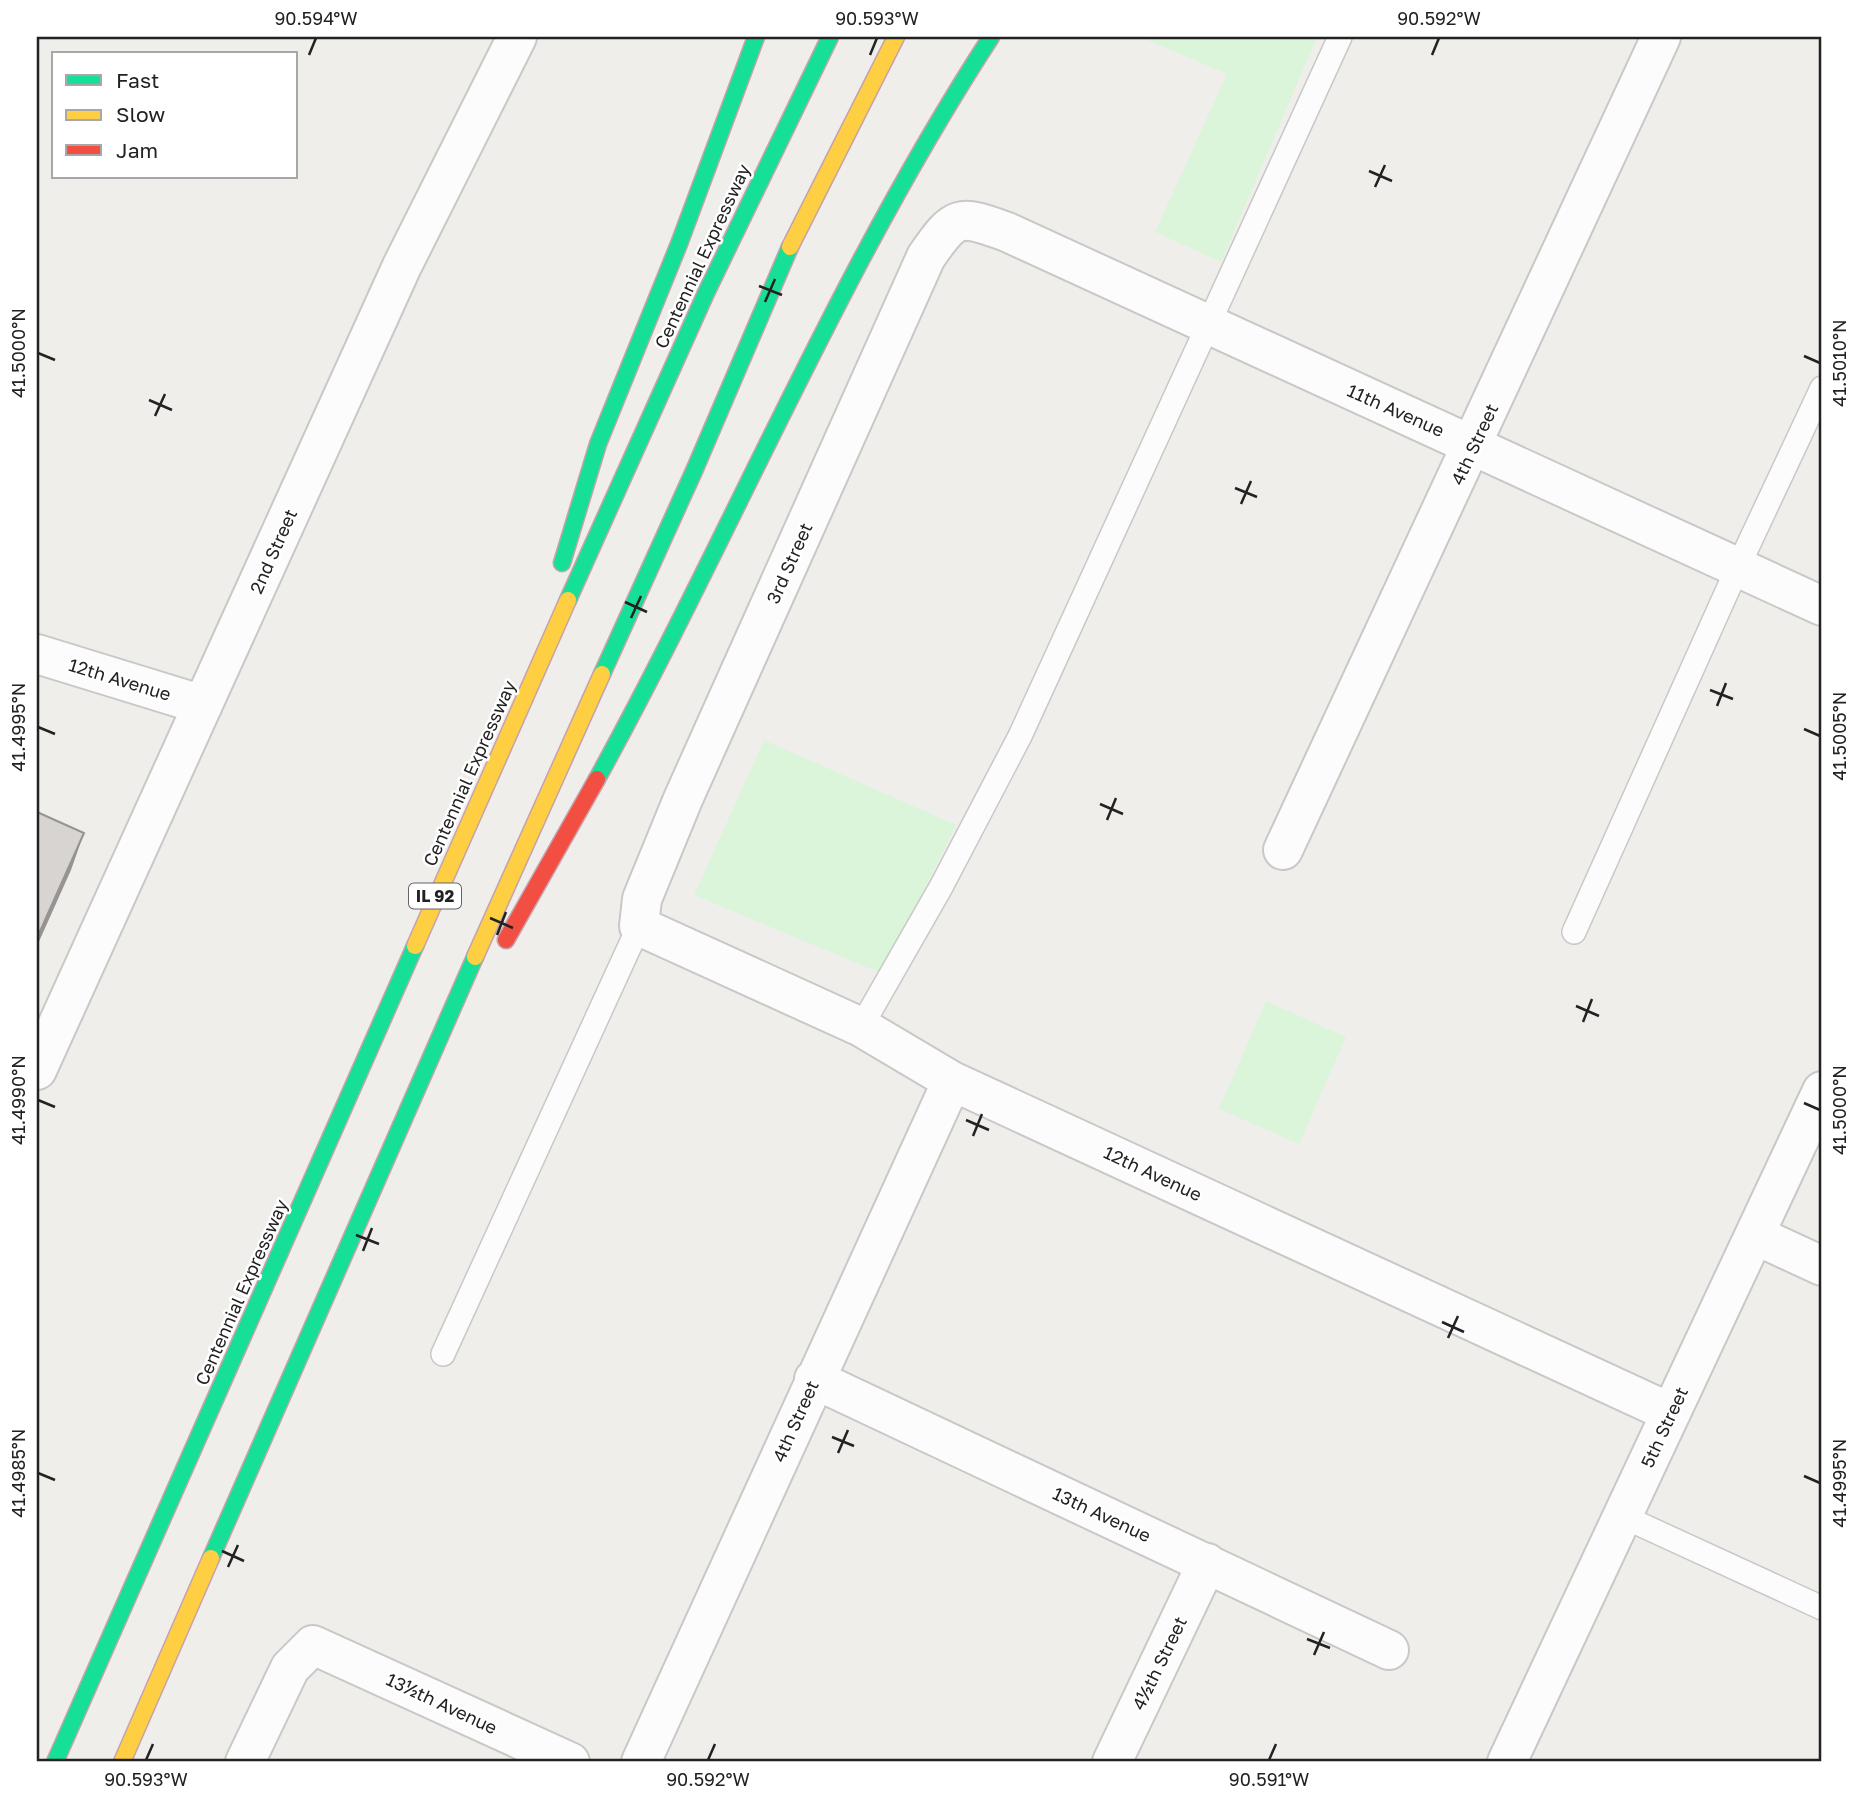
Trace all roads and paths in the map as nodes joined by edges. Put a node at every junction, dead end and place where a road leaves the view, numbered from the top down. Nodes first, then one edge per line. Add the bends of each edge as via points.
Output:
1 (517, 37) edge
2 (757, 37) edge
3 (830, 37) edge
4 (897, 37) edge
5 (991, 37) edge
6 (1340, 37) edge
7 (1661, 37) edge
8 (969, 219) joint
9 (1210, 325) junction
10 (1822, 388) edge
11 (1474, 445) junction
12 (1738, 567) junction
13 (558, 576) dead end
14 (550, 602) dead end
15 (1822, 606) edge
16 (37, 654) edge
17 (203, 705) junction
18 (509, 734) junction
19 (1283, 850) dead end
20 (639, 926) junction
21 (1574, 932) dead end
22 (499, 952) dead end
23 (485, 976) dead end
24 (861, 1027) junction
25 (37, 1070) edge
26 (952, 1081) junction
27 (1822, 1091) edge
28 (415, 1096) junction
29 (1755, 1235) junction
30 (1822, 1266) edge
31 (443, 1354) dead end
32 (814, 1379) junction
33 (1671, 1413) junction
34 (1622, 1516) junction
35 (1207, 1563) junction
36 (1822, 1608) edge
37 (1389, 1650) dead end
38 (55, 1762) edge
39 (122, 1762) edge
40 (245, 1762) edge
41 (570, 1762) edge
42 (641, 1762) edge
43 (1112, 1762) edge
44 (1507, 1762) edge

1 - 17 street, 2nd Street via 402,266
2 - 13 highway via 598,444
3 - 18 highway, Centennial Expressway / IL 92 via 692,320
4 - 28 highway via 781,265
5 - 22 highway via 940,116 838,301 725,534 589,797
6 - 9 lane
7 - 11 street, 4th Street
8 - 9 street, 11th Avenue
8 - 20 street, 3rd Street via 953,223 926,257 683,799 642,899
9 - 11 street, 11th Avenue
9 - 24 lane via 1020,736
10 - 12 lane
11 - 12 street, 11th Avenue
11 - 19 street, 4th Street
12 - 15 street, 11th Avenue
12 - 21 lane
14 - 18 highway
16 - 17 street, 12th Avenue
17 - 25 street, 2nd Street
18 - 38 highway, Centennial Expressway / IL 92
20 - 24 street, 12th Avenue
20 - 31 lane
23 - 28 highway
24 - 26 street, 12th Avenue
26 - 32 street, 4th Street
26 - 33 street, 12th Avenue
27 - 29 street, 5th Street
28 - 39 highway
29 - 30 street
29 - 33 street, 5th Street
32 - 35 street, 13th Avenue
32 - 42 street, 4th Street
33 - 34 street, 5th Street
34 - 36 lane
34 - 44 street, 5th Street
35 - 37 street, 13th Avenue
35 - 43 street, 4½th Street
40 - 41 street, 13½th Avenue via 290,1668 313,1645

